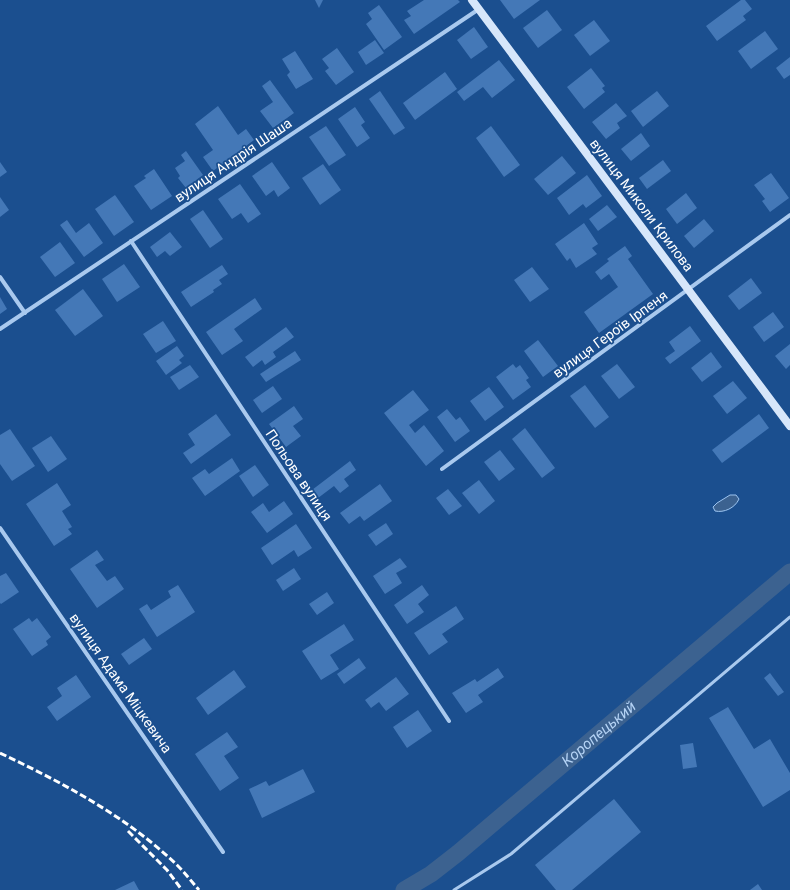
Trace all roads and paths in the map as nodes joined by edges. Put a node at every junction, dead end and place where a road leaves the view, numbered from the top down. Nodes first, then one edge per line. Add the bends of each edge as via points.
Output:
1 (472, 0) edge
2 (479, 9) junction
3 (790, 216) edge
4 (131, 241) junction
5 (0, 277) edge
6 (689, 290) junction
7 (25, 313) junction
8 (0, 329) edge
9 (790, 426) edge
10 (442, 469) dead end
11 (0, 528) edge
12 (790, 617) edge
13 (449, 721) dead end
14 (223, 852) dead end
15 (454, 890) edge

1 - 2 street, вулиця Миколи Крилова
2 - 4 street, вулиця Андрія Шаша
2 - 6 street, вулиця Миколи Крилова
3 - 6 street, вулиця Героїв Ірпеня
4 - 7 street, вулиця Андрія Шаша
4 - 13 street, Польова вулиця
5 - 7 street
6 - 9 street, вулиця Миколи Крилова
6 - 10 street, вулиця Героїв Ірпеня
7 - 8 street, вулиця Андрія Шаша
11 - 14 street, вулиця Адама Міцкевича
12 - 15 lane via 511,854

